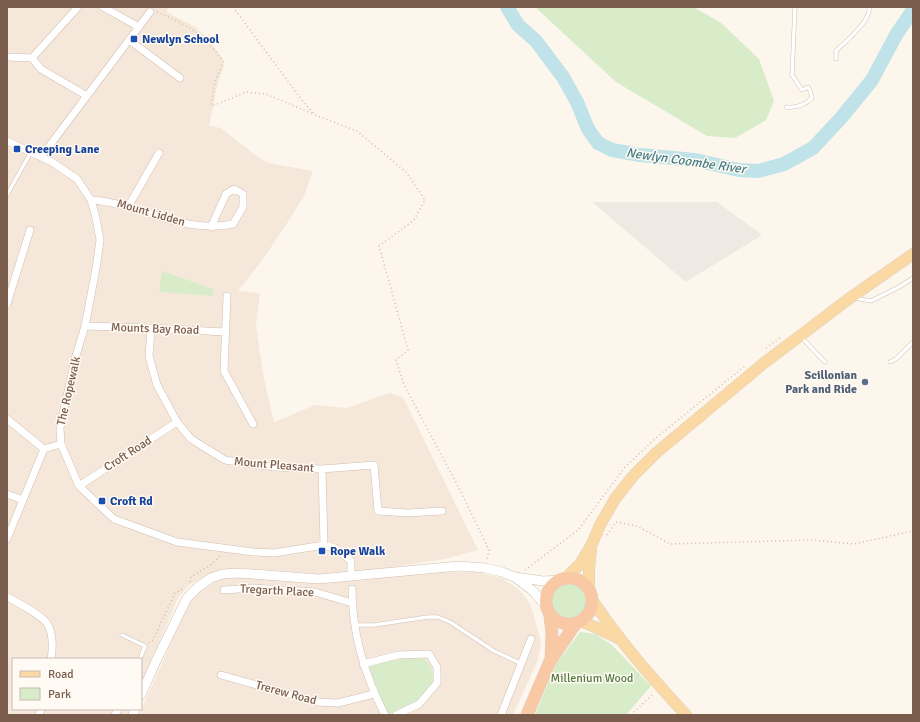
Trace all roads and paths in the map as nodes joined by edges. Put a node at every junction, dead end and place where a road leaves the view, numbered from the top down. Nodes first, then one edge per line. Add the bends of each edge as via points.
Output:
1 (78, 7) edge
2 (103, 7) edge
3 (233, 7) edge
4 (795, 7) edge
5 (869, 7) edge
6 (150, 11) joint
7 (138, 27) junction
8 (129, 40) junction
9 (7, 57) edge
10 (32, 58) junction
11 (836, 59) dead end
12 (180, 78) dead end
13 (87, 96) junction
14 (786, 108) dead end
15 (315, 115) junction
16 (7, 141) edge
17 (31, 152) junction
18 (159, 153) dead end
19 (42, 157) junction
20 (7, 195) edge
21 (91, 200) junction
22 (128, 207) junction
23 (211, 227) junction
24 (30, 230) dead end
25 (913, 254) edge
26 (913, 278) edge
27 (227, 296) dead end
28 (850, 298) junction
29 (7, 304) edge
30 (85, 326) junction
31 (151, 328) junction
32 (225, 332) junction
33 (800, 335) junction
34 (913, 342) edge
35 (824, 362) dead end
36 (890, 362) dead end
37 (7, 419) edge
38 (176, 422) junction
39 (252, 424) dead end
40 (61, 444) junction
41 (44, 449) junction
42 (322, 469) junction
43 (79, 486) junction
44 (7, 494) edge
45 (22, 500) junction
46 (442, 511) dead end
47 (913, 532) edge
48 (605, 538) dead end
49 (7, 539) edge
50 (592, 544) junction
51 (324, 545) junction
52 (223, 548) junction
53 (486, 568) junction
54 (351, 576) junction
55 (515, 577) junction
56 (563, 579) junction
57 (190, 589) junction
58 (352, 589) dead end
59 (224, 590) dead end
60 (590, 595) junction
61 (7, 597) edge
62 (352, 603) junction
63 (549, 611) junction
64 (578, 622) junction
65 (355, 625) junction
66 (122, 634) dead end
67 (531, 639) dead end
68 (620, 640) junction
69 (145, 646) junction
70 (51, 658) edge
71 (140, 658) edge
72 (550, 661) junction
73 (520, 663) junction
74 (363, 664) junction
75 (221, 675) dead end
76 (660, 687) junction
77 (142, 693) edge
78 (374, 694) junction
79 (385, 715) edge
80 (396, 715) edge
81 (501, 715) edge
82 (527, 715) edge
83 (631, 715) edge
84 (686, 715) edge

1 - 10 street
2 - 7 street
3 - 15 path
4 - 14 lane via 792,75 802,90 808,87 812,91 812,98 807,103
5 - 11 lane via 870,12 861,26 836,52
6 - 7 street
6 - 15 path via 177,20 197,32 223,61 211,105 246,92 266,94
7 - 8 street
8 - 12 street
8 - 13 street
9 - 10 street
10 - 13 street via 41,68
13 - 19 street
15 - 53 path via 357,131 406,172 425,200 414,220 379,246 408,350 396,360 404,385 489,550
16 - 17 street
17 - 19 street
17 - 20 lane
18 - 22 street
19 - 21 street via 77,179
21 - 22 street, Mount Lidden via 105,200
21 - 30 street, The Ropewalk via 100,240
22 - 23 street, Mount Lidden via 182,223
23 - 23 street, Mount Lidden via 233,224 243,207 243,194 234,189 226,194
24 - 29 street
25 - 28 main road
26 - 28 lane via 871,301
27 - 32 street
28 - 33 main road
30 - 31 street, Mounts Bay Road
30 - 40 street, The Ropewalk via 60,428
31 - 32 street, Mounts Bay Road
31 - 38 street, Mount Pleasant via 149,356 157,385
32 - 39 street via 224,371
33 - 35 lane
33 - 50 main road via 656,453 633,476 615,499
34 - 36 lane
37 - 41 street
38 - 42 street, Mount Pleasant via 191,439 225,460 274,467
38 - 43 street, Croft Road
40 - 41 street
40 - 43 street, The Ropewalk
41 - 45 street
42 - 46 street, Mount Pleasant via 374,465 378,511
42 - 51 street
43 - 52 street, The Ropewalk via 114,519 177,542
44 - 45 street
45 - 49 street
47 - 48 path via 854,544 812,540 670,544 637,526 616,522
50 - 56 main road via 579,565
50 - 60 main road via 589,569
51 - 52 street, The Ropewalk via 274,553
51 - 54 street via 335,548 351,562
52 - 57 path via 218,559 191,577
53 - 54 street via 440,567
53 - 55 street
54 - 57 street via 319,579 223,574
55 - 56 street via 543,581
55 - 63 street via 532,590
56 - 60 highway via 579,581 585,585
56 - 63 highway via 548,592 546,599
57 - 69 path via 181,589 174,593 153,640
57 - 77 street
58 - 62 street
59 - 62 street, Tregarth Place via 253,588 314,592
60 - 64 highway via 592,605 585,617
60 - 68 main road
61 - 70 street via 48,624 52,637
62 - 65 street
63 - 64 highway via 556,620 564,624
63 - 72 highway via 552,634
64 - 68 main road via 595,627
64 - 72 highway
65 - 73 lane via 438,617 494,651
65 - 74 street
66 - 69 lane
67 - 73 street
68 - 76 main road
69 - 71 lane
72 - 82 highway
73 - 81 street
74 - 78 street
74 - 80 street via 398,655 429,654 437,667 437,683 419,704
75 - 78 street, Trerew Road via 317,702 338,703
76 - 83 path
76 - 84 main road
78 - 79 street

